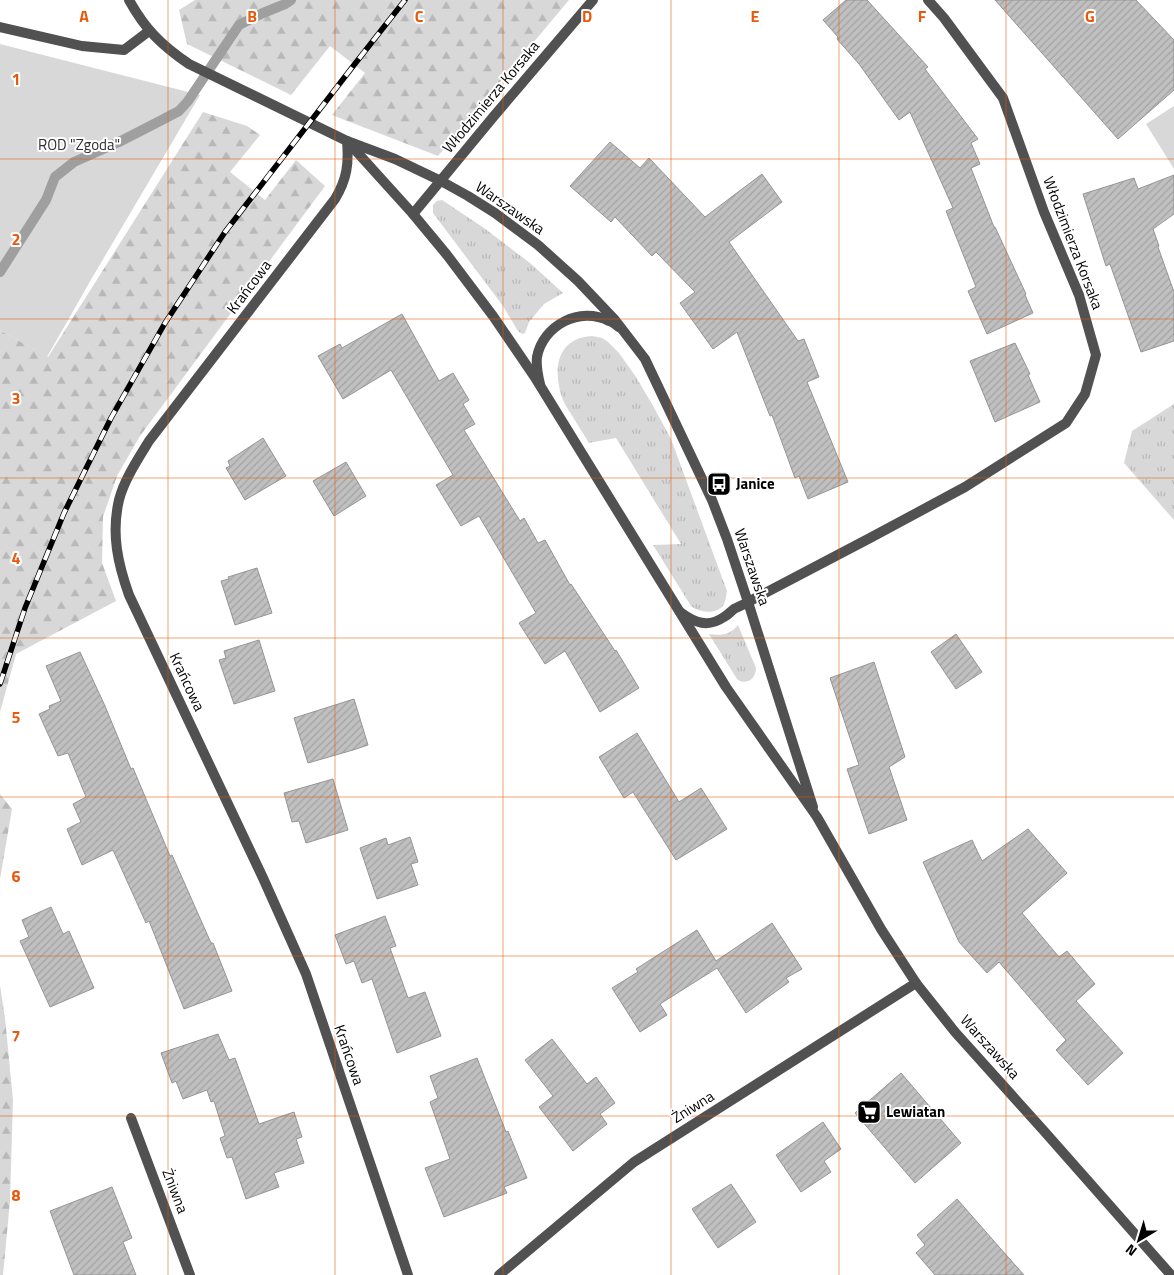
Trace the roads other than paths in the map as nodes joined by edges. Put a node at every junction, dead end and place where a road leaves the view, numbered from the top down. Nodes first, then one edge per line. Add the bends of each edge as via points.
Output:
1 (129, 0) edge
2 (593, 0) edge
3 (928, 0) edge
4 (0, 27) edge
5 (149, 31) junction
6 (347, 141) junction
7 (441, 181) junction
8 (413, 214) junction
9 (630, 339) junction
10 (547, 396) junction
11 (748, 602) junction
12 (680, 611) junction
13 (817, 817) junction
14 (916, 983) junction
15 (131, 1118) dead end
16 (190, 1275) edge
17 (408, 1275) edge
18 (499, 1275) edge
19 (1171, 1275) edge

1 - 5 street, Warszawska
2 - 7 street, Włodzimierza Korsaka
3 - 11 street, Włodzimierza Korsaka via 1003,98 1044,212 1079,295 1096,355 1085,394 1066,423 965,487
4 - 5 street via 82,46 124,50
5 - 6 street, Warszawska via 189,64
6 - 7 street, Warszawska
6 - 8 street, Warszawska
6 - 17 street, Krańcowa via 347,172 335,199 149,441 138,460 119,498 116,546 129,595 306,974
7 - 8 street, Włodzimierza Korsaka
7 - 9 street, Warszawska via 495,213 538,245 578,281
8 - 10 street, Warszawska via 493,316
9 - 10 street, Warszawska via 610,321 597,316 583,315 558,324 541,345 537,358 540,384
9 - 11 street, Warszawska via 644,360 712,500
10 - 12 street, Warszawska
11 - 12 street, Włodzimierza Korsaka via 719,620 702,624
11 - 13 street, Warszawska
12 - 13 street, Warszawska via 726,687
13 - 14 street, Warszawska
14 - 18 street, Żniwna via 634,1162
14 - 19 street, Warszawska via 955,1032
15 - 16 street, Żniwna

